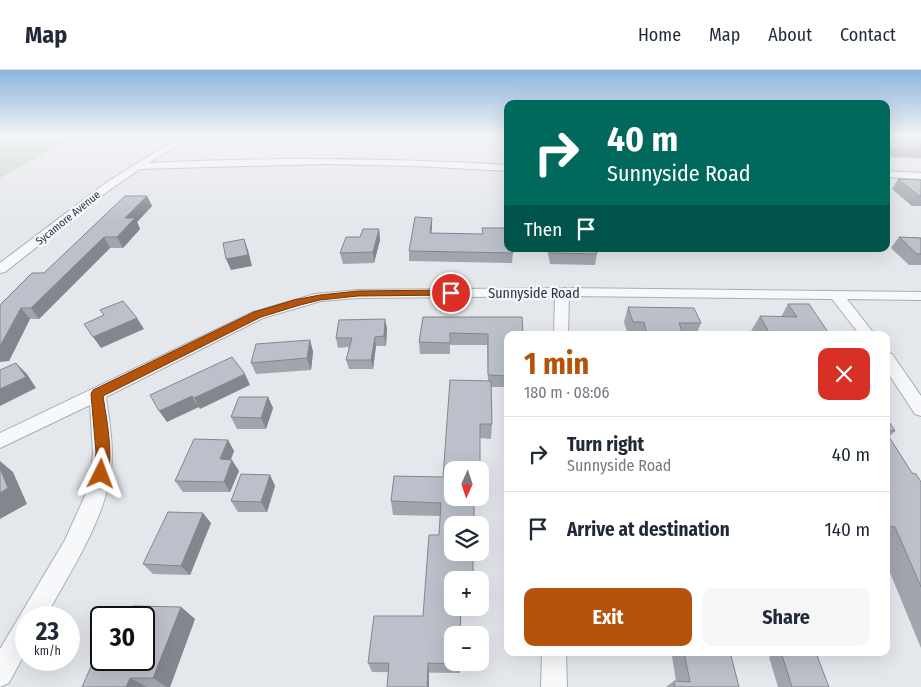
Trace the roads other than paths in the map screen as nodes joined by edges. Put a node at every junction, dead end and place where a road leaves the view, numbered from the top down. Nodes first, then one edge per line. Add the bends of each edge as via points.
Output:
1 (165, 165) edge
2 (443, 165) edge
3 (138, 166) joint
4 (504, 168) edge
5 (890, 174) edge
6 (921, 176) edge
7 (0, 269) edge
8 (562, 292) junction
9 (835, 294) junction
10 (921, 296) edge
11 (561, 331) edge
12 (865, 331) edge
13 (890, 364) edge
14 (97, 394) junction
15 (921, 409) edge
16 (0, 441) edge
17 (39, 606) edge
18 (15, 647) edge
19 (554, 656) edge
20 (0, 674) edge
21 (554, 687) edge

1 - 3 street
2 - 4 street
3 - 7 street, Sycamore Avenue
5 - 6 street
8 - 9 street, Sunnyside Road
8 - 11 street
8 - 14 street, Sunnyside Road via 358,294 305,301 258,315
9 - 10 street, Sunnyside Road
9 - 12 street
13 - 15 street
14 - 16 street, Sunnyside Road
14 - 17 street via 103,452 101,474 85,522
18 - 20 street
19 - 21 street

